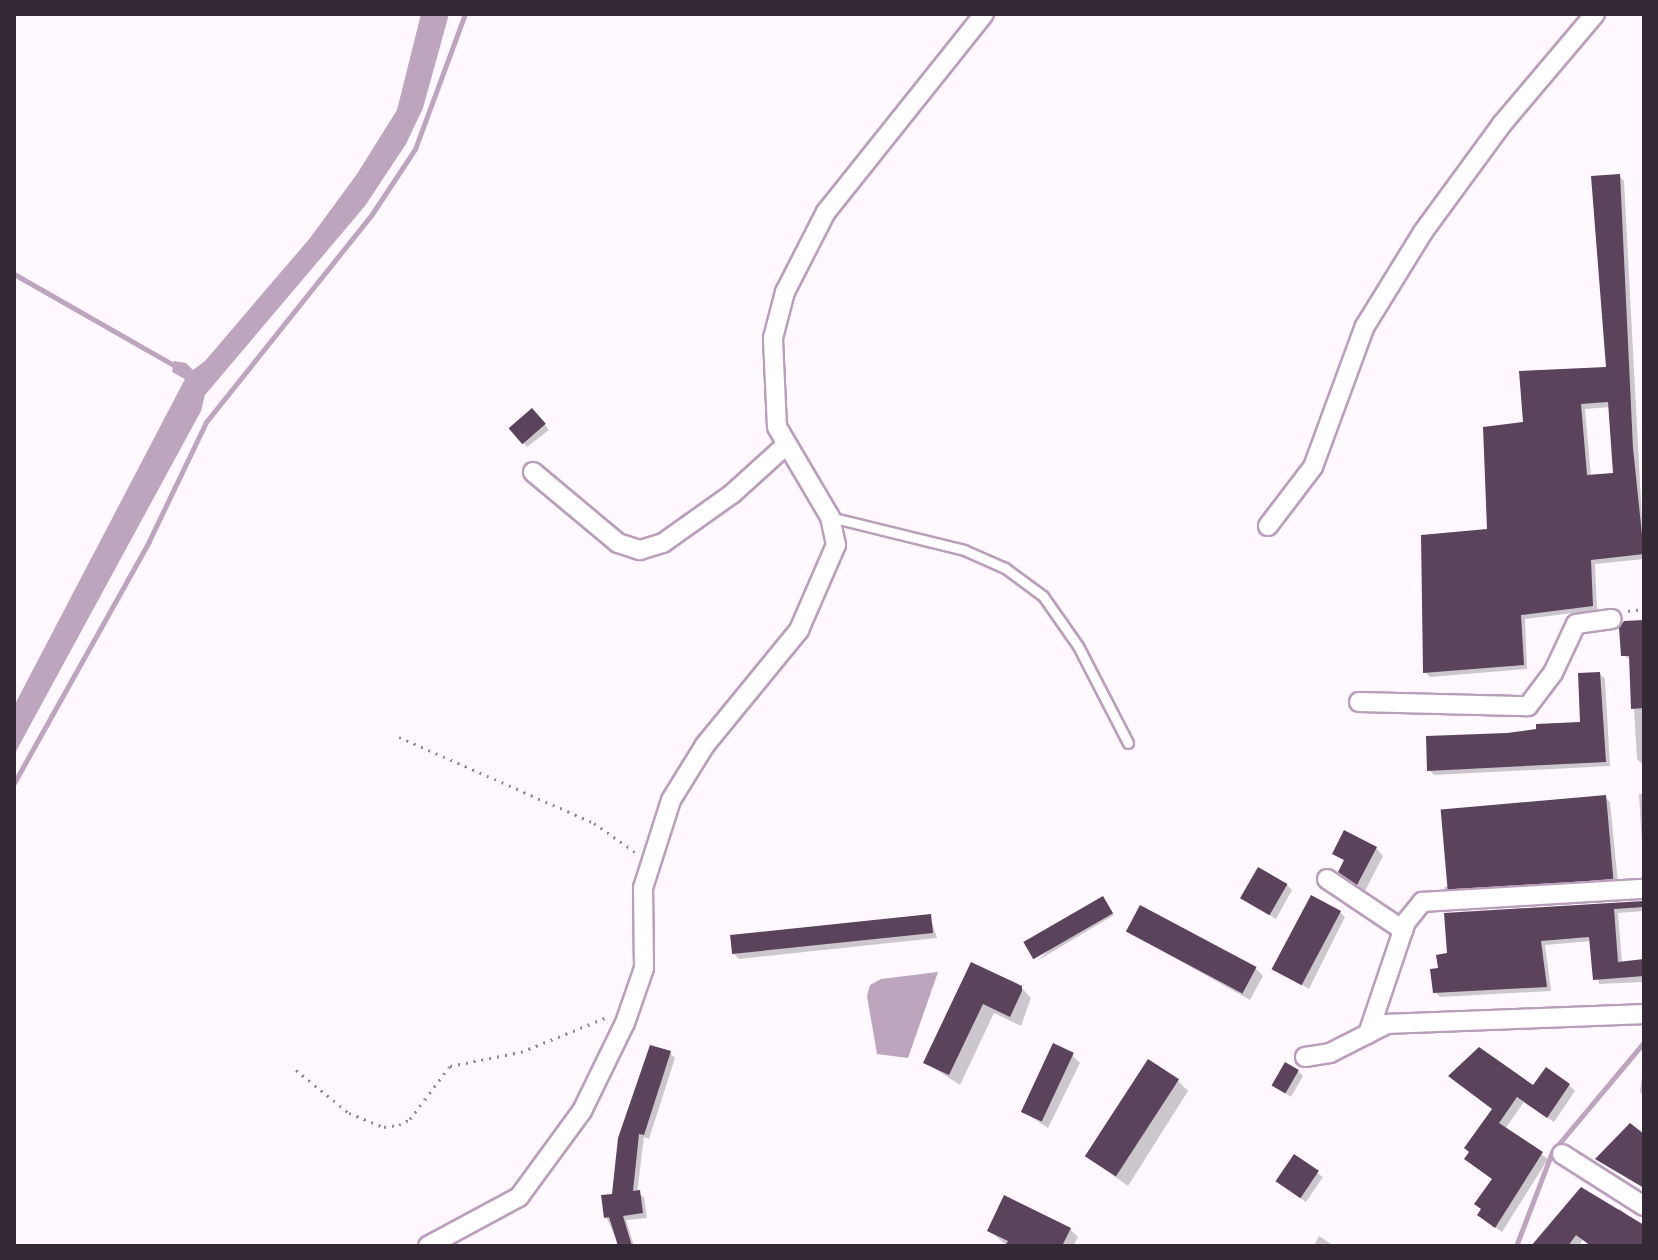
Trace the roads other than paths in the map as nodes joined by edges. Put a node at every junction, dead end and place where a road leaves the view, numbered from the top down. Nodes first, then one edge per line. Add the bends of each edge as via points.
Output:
1 (984, 14) edge
2 (1595, 14) edge
3 (786, 445) junction
4 (533, 472) dead end
5 (830, 517) junction
6 (1268, 526) dead end
7 (1612, 619) dead end
8 (1359, 702) dead end
9 (1128, 743) dead end
10 (1327, 879) dead end
11 (1644, 889) edge
12 (1403, 930) junction
13 (1644, 1014) edge
14 (1368, 1034) junction
15 (1305, 1057) dead end
16 (1562, 1154) dead end
17 (1644, 1206) edge
18 (428, 1246) edge

1 - 3 street via 826,212 798,263 773,338 771,385 777,427
2 - 6 street via 1502,124 1423,232 1365,326 1313,467
3 - 4 street via 697,519 663,543 640,550 618,543
3 - 5 street
5 - 9 lane via 964,550 1005,568 1043,596 1078,646
5 - 18 street via 836,545 799,630 683,777 645,879 644,968 632,1006 582,1111 519,1197
7 - 8 street via 1576,624 1553,673 1528,706
10 - 12 street
11 - 12 street via 1428,901
12 - 14 street
13 - 14 street via 1387,1024
14 - 15 street via 1330,1053
16 - 17 street

